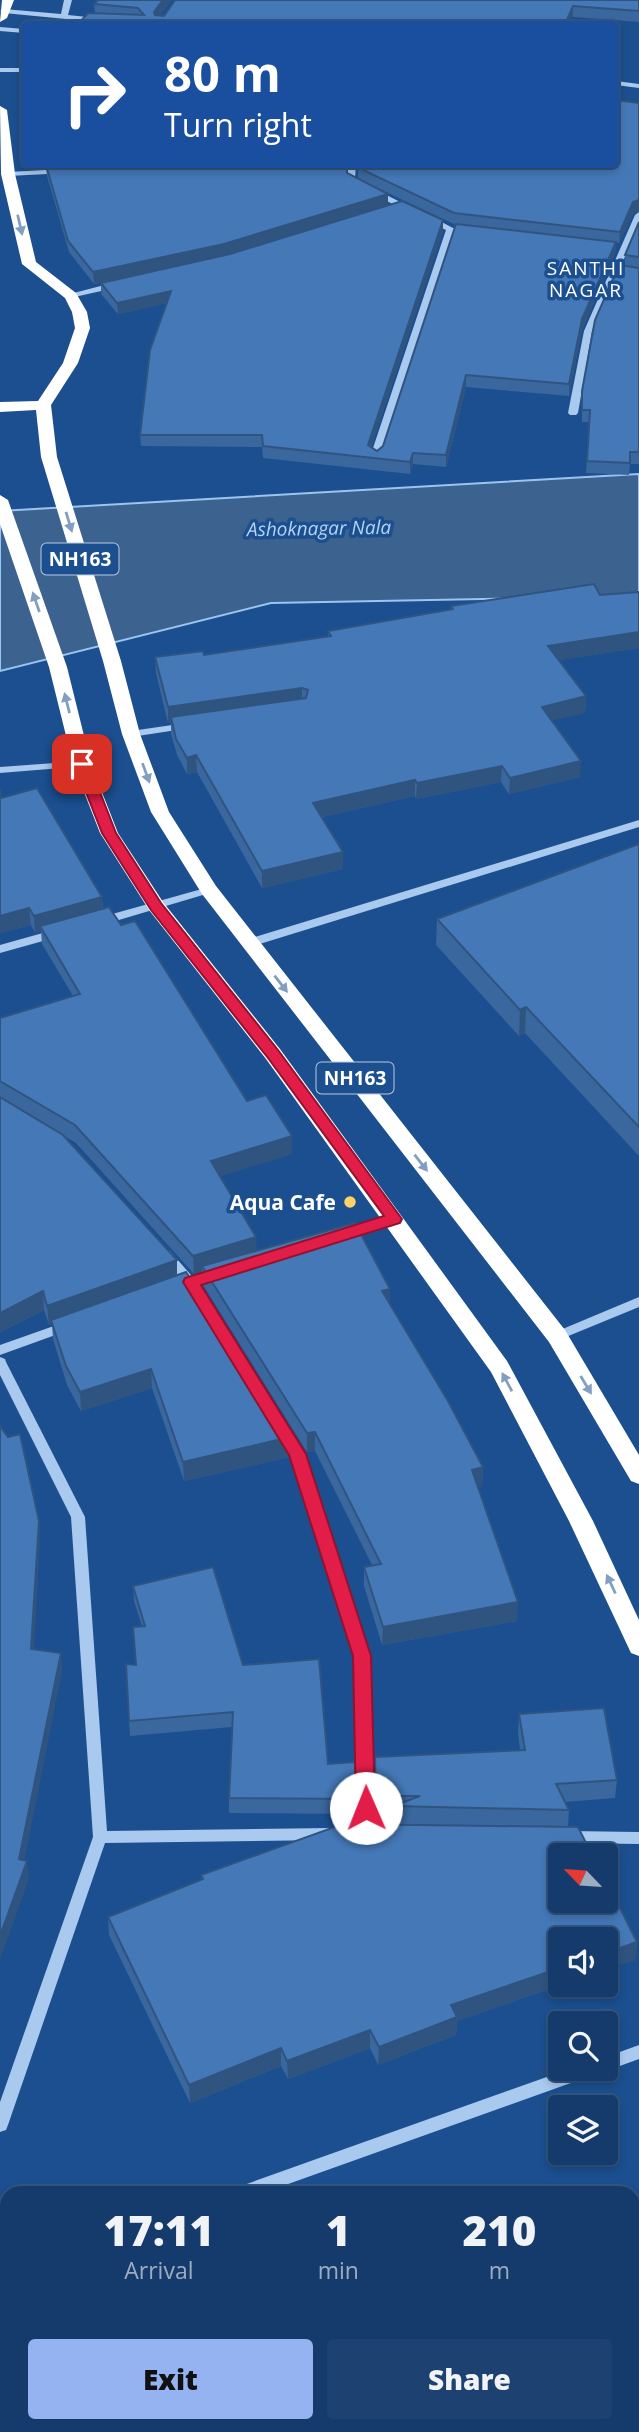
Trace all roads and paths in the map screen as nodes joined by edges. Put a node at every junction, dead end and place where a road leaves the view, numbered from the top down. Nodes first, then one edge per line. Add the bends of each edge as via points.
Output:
1 (68, 0) edge
2 (4, 10) edge
3 (64, 16) junction
4 (112, 21) edge
5 (0, 29) edge
6 (21, 31) edge
7 (0, 70) edge
8 (21, 70) edge
9 (619, 83) edge
10 (639, 86) edge
11 (0, 110) edge
12 (352, 168) edge
13 (77, 170) edge
14 (8, 174) junction
15 (403, 206) junction
16 (390, 209) edge
17 (639, 215) edge
18 (451, 229) junction
19 (464, 231) edge
20 (611, 247) edge
21 (625, 249) junction
22 (616, 271) junction
23 (627, 272) edge
24 (125, 283) edge
25 (70, 295) junction
26 (44, 405) junction
27 (0, 407) edge
28 (573, 413) dead end
29 (374, 457) edge
30 (0, 500) edge
31 (197, 725) edge
32 (131, 734) junction
33 (82, 764) junction
34 (0, 770) edge
35 (639, 823) edge
36 (209, 890) junction
37 (156, 906) junction
38 (91, 924) edge
39 (65, 931) edge
40 (249, 943) junction
41 (0, 949) edge
42 (394, 1219) junction
43 (330, 1238) edge
44 (154, 1241) edge
45 (193, 1285) edge
46 (639, 1302) edge
47 (76, 1323) edge
48 (556, 1336) junction
49 (0, 1350) edge
50 (0, 1362) edge
51 (276, 1419) edge
52 (639, 1475) edge
53 (639, 1646) edge
54 (557, 1836) edge
55 (100, 1837) junction
56 (639, 1838) edge
57 (639, 2052) edge
58 (618, 2060) edge
59 (556, 2081) edge
60 (0, 2125) edge
61 (261, 2186) edge

1 - 3 street
2 - 3 street
3 - 4 street
5 - 6 street
7 - 8 street
9 - 10 street
11 - 14 highway
12 - 15 street via 351,180
13 - 14 street
14 -> 25 highway via 29,264
15 - 16 street
15 - 18 street
17 - 21 street
18 - 19 street
18 - 29 street
20 - 21 street
21 - 22 street
22 - 23 street
22 - 28 street via 589,331
24 - 25 street
25 - 26 highway via 82,314 83,335 75,361
26 - 27 highway
26 -> 32 highway, NH163 via 49,457
33 -> 30 highway, NH163 via 58,667
31 - 32 street
32 -> 36 highway, NH163 via 160,812
33 - 34 street
33 - 37 highway, NH163 via 109,833
35 - 40 street
36 - 37 street
36 - 40 highway, NH163
37 - 38 street
37 - 42 highway, NH163 via 273,1054
39 - 41 street
40 -> 48 highway, NH163
42 - 43 street
53 -> 42 highway, NH163 via 581,1521 499,1367
44 - 45 street
46 - 48 street
47 - 49 street
48 -> 52 highway, NH163
50 - 55 street via 78,1517
51 - 55 street via 298,1454 362,1656 360,1834
54 - 56 street
55 - 60 street
57 - 58 street
59 - 61 street

